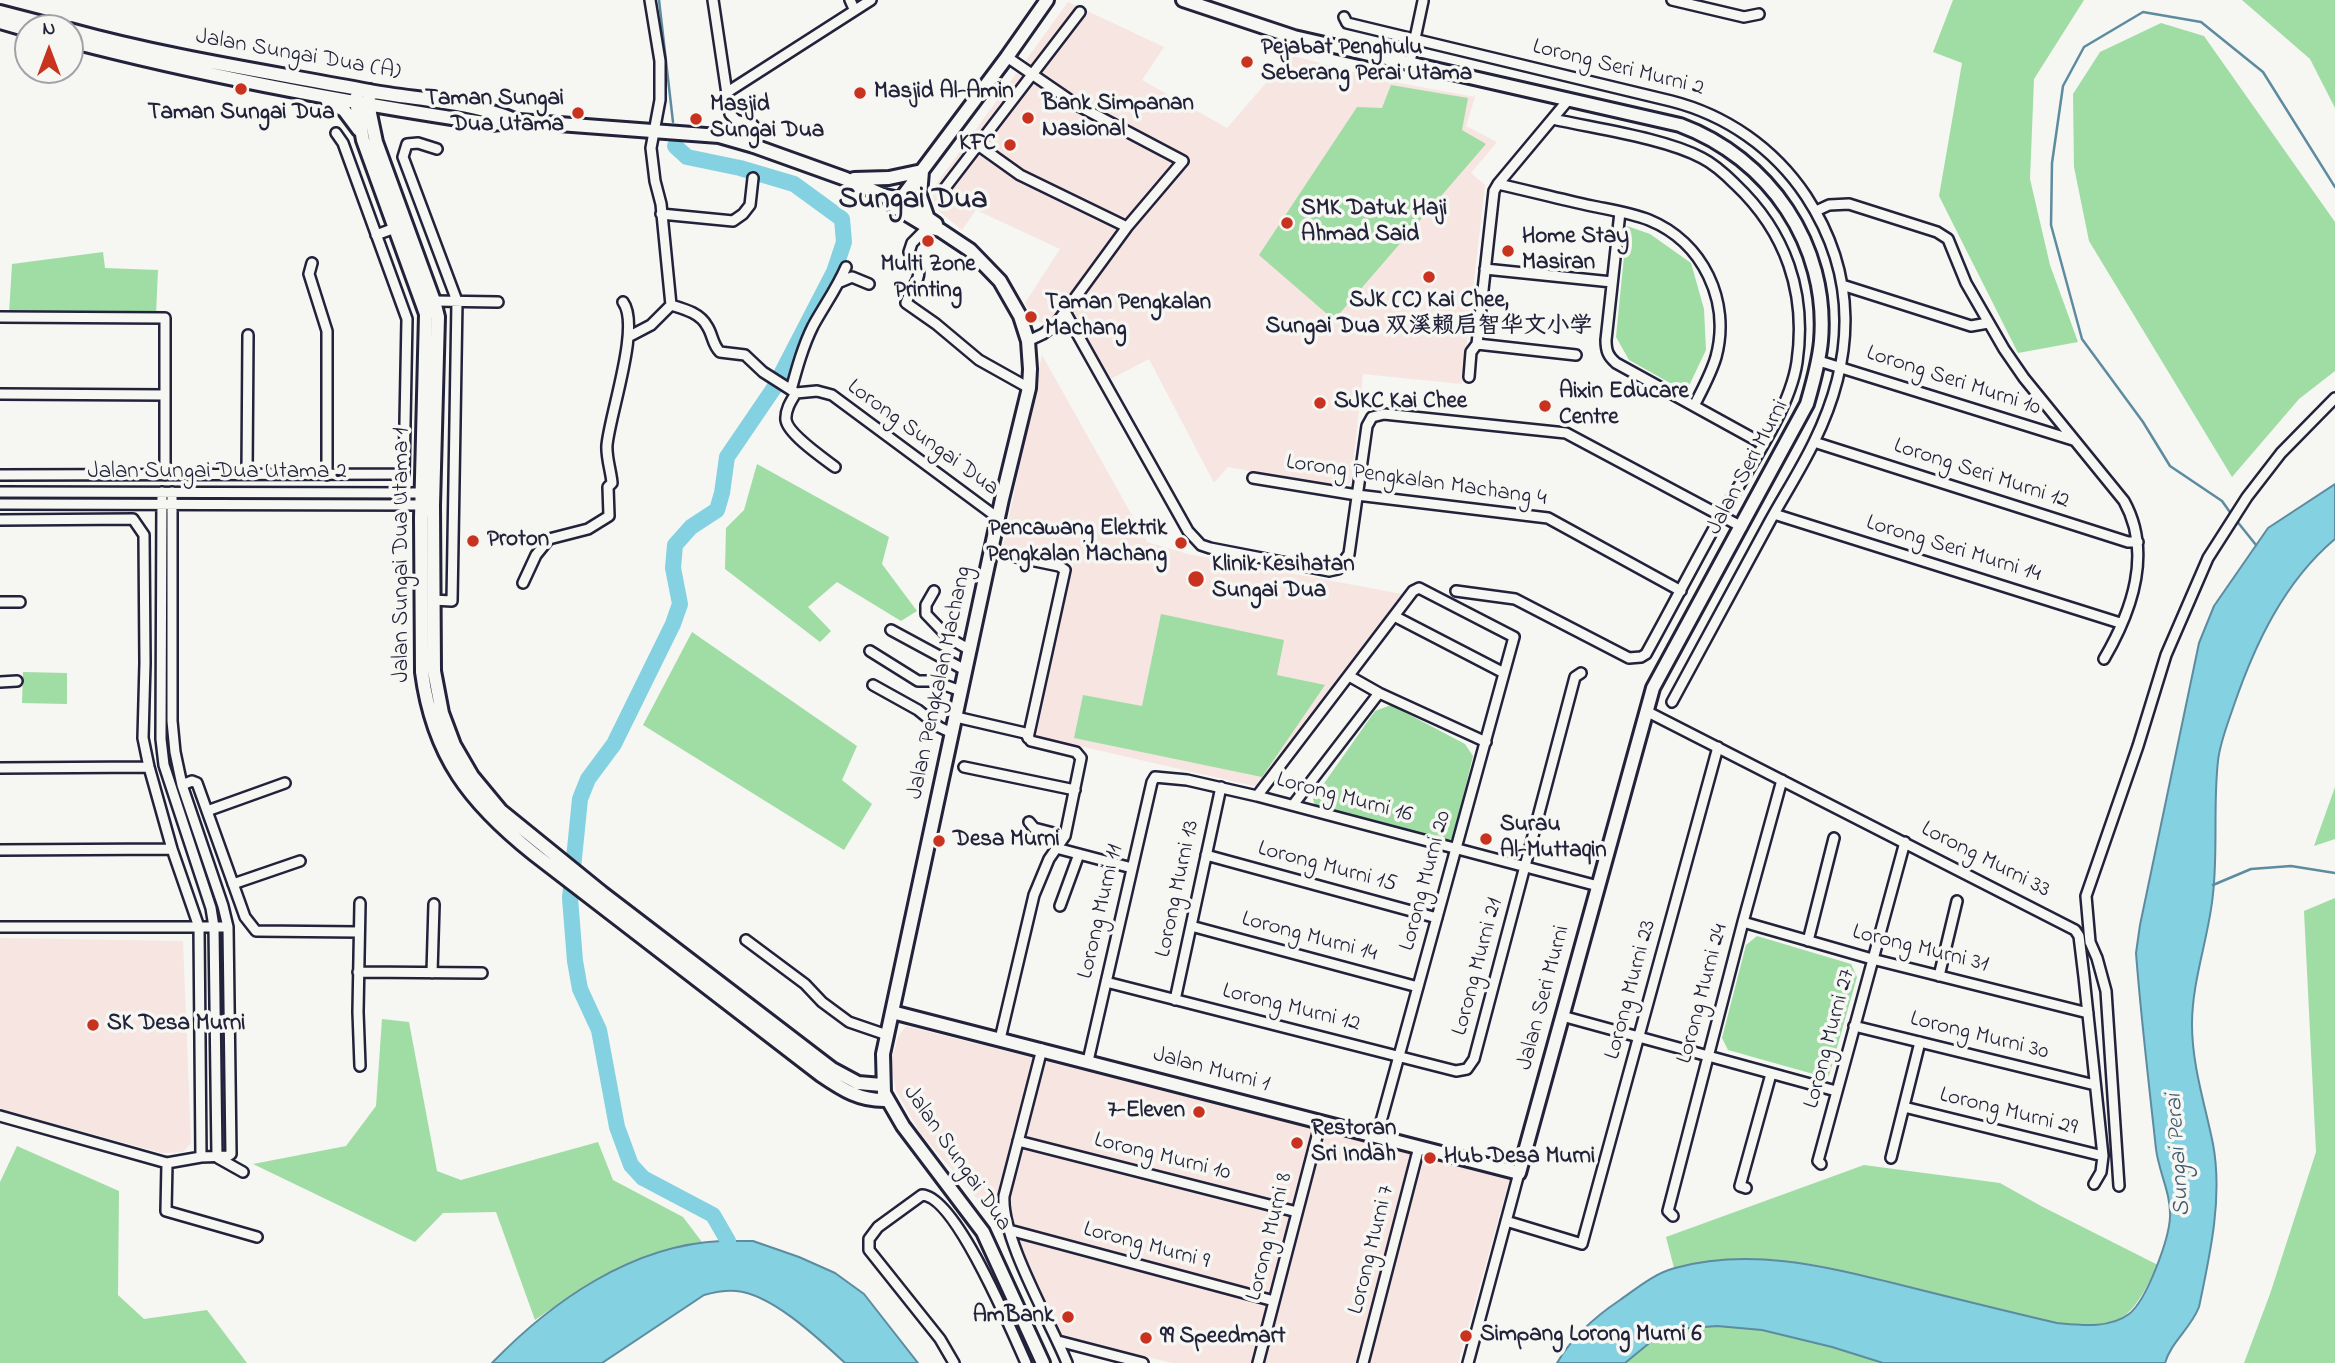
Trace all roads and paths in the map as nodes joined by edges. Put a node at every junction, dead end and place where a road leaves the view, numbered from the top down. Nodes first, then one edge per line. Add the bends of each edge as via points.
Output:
1 (650, 0) edge
2 (713, 0) edge
3 (850, 0) edge
4 (871, 0) edge
5 (1183, 0) edge
6 (1672, 0) edge
7 (1423, 1) edge
8 (1045, 2) edge
9 (855, 9) junction
10 (1080, 12) dead end
11 (1759, 14) dead end
12 (1344, 17) dead end
13 (84, 34) edge
14 (1415, 39) junction
15 (84, 45) edge
16 (1007, 57) junction
17 (1410, 62) junction
18 (1031, 74) junction
19 (726, 93) junction
20 (316, 94) junction
21 (363, 96) junction
22 (1569, 99) junction
23 (399, 110) junction
24 (1553, 119) junction
25 (519, 121) junction
26 (654, 130) junction
27 (336, 133) dead end
28 (369, 141) junction
29 (978, 145) junction
30 (754, 146) junction
31 (437, 149) dead end
32 (922, 171) junction
33 (753, 177) dead end
34 (846, 178) junction
35 (1498, 184) junction
36 (945, 188) dead end
37 (898, 203) junction
38 (1816, 211) junction
39 (1620, 212) junction
40 (662, 214) junction
41 (932, 224) junction
42 (1127, 227) junction
43 (395, 228) junction
44 (376, 235) junction
45 (312, 263) dead end
46 (846, 268) dead end
47 (1485, 269) junction
48 (840, 282) junction
49 (1612, 282) junction
50 (869, 284) dead end
51 (1842, 285) junction
52 (435, 301) junction
53 (457, 302) junction
54 (498, 302) dead end
55 (623, 302) dead end
56 (671, 305) junction
57 (1065, 312) junction
58 (0, 317) edge
59 (1988, 323) junction
60 (248, 335) dead end
61 (630, 336) junction
62 (1028, 341) junction
63 (1478, 344) junction
64 (1576, 355) dead end
65 (1819, 361) junction
66 (1842, 368) junction
67 (1469, 377) dead end
68 (406, 383) junction
69 (425, 383) junction
70 (1029, 388) junction
71 (792, 390) junction
72 (0, 394) edge
73 (165, 395) junction
74 (2335, 398) edge
75 (1694, 406) junction
76 (2075, 441) junction
77 (1814, 442) junction
78 (1763, 444) junction
79 (835, 467) dead end
80 (247, 474) junction
81 (0, 475) edge
82 (165, 475) junction
83 (327, 475) junction
84 (1253, 478) dead end
85 (0, 492) edge
86 (167, 492) junction
87 (1357, 495) junction
88 (427, 499) junction
89 (0, 503) edge
90 (167, 504) junction
91 (1774, 514) junction
92 (1721, 516) junction
93 (998, 518) junction
94 (0, 520) edge
95 (1742, 527) junction
96 (2138, 542) junction
97 (991, 552) junction
98 (523, 583) dead end
99 (1456, 591) dead end
100 (934, 592) dead end
101 (1681, 592) junction
102 (432, 600) junction
103 (0, 602) edge
104 (20, 602) dead end
105 (1394, 617) junction
106 (2120, 623) junction
107 (891, 630) dead end
108 (870, 650) dead end
109 (970, 650) junction
110 (172, 654) junction
111 (161, 656) junction
112 (2104, 659) dead end
113 (145, 663) junction
114 (965, 670) junction
115 (1504, 673) junction
116 (1581, 673) dead end
117 (1349, 676) junction
118 (18, 681) dead end
119 (0, 682) edge
120 (873, 685) dead end
121 (961, 691) junction
122 (1379, 693) junction
123 (1672, 702) dead end
124 (1646, 711) junction
125 (956, 717) junction
126 (952, 733) junction
127 (1028, 738) junction
128 (1486, 742) junction
129 (1718, 747) junction
130 (149, 767) junction
131 (964, 767) dead end
132 (0, 768) edge
133 (1160, 776) joint
134 (1783, 779) junction
135 (285, 783) dead end
136 (182, 785) junction
137 (1221, 787) junction
138 (1074, 790) junction
139 (1257, 796) junction
140 (1293, 805) junction
141 (207, 811) junction
142 (1029, 822) dead end
143 (1065, 836) junction
144 (1834, 838) dead end
145 (1905, 842) junction
146 (1056, 848) junction
147 (172, 849) junction
148 (0, 850) edge
149 (1456, 850) junction
150 (539, 851) junction
151 (1079, 854) junction
152 (1206, 856) junction
153 (300, 861) dead end
154 (1525, 868) junction
155 (1132, 869) junction
156 (233, 884) junction
157 (1598, 886) junction
158 (600, 897) junction
159 (1958, 901) dead end
160 (359, 903) dead end
161 (434, 904) dead end
162 (1060, 906) dead end
163 (1437, 918) junction
164 (1743, 922) junction
165 (0, 926) edge
166 (1191, 926) junction
167 (199, 927) junction
168 (214, 927) junction
169 (228, 927) junction
170 (359, 932) junction
171 (746, 940) dead end
172 (1808, 941) junction
173 (1872, 959) junction
174 (358, 972) junction
175 (432, 973) junction
176 (482, 973) dead end
177 (1940, 976) junction
178 (1106, 982) junction
179 (1418, 987) junction
180 (1175, 1000) junction
181 (892, 1012) junction
182 (2088, 1013) junction
183 (1562, 1016) junction
184 (1854, 1026) junction
185 (887, 1035) junction
186 (1639, 1037) junction
187 (1000, 1039) junction
188 (1920, 1042) junction
189 (1042, 1049) junction
190 (1399, 1056) junction
191 (1708, 1056) junction
192 (1088, 1061) junction
193 (360, 1066) dead end
194 (1467, 1069) joint
195 (882, 1071) junction
196 (1771, 1073) junction
197 (858, 1083) junction
198 (882, 1085) junction
199 (2095, 1085) junction
200 (1836, 1091) junction
201 (856, 1097) junction
202 (887, 1100) junction
203 (1904, 1107) junction
204 (0, 1116) edge
205 (896, 1116) junction
206 (1321, 1121) junction
207 (1377, 1136) junction
208 (1018, 1141) junction
209 (1419, 1147) junction
210 (2103, 1156) junction
211 (201, 1157) junction
212 (217, 1157) junction
213 (1891, 1158) dead end
214 (167, 1163) junction
215 (1821, 1164) dead end
216 (243, 1172) dead end
217 (1519, 1173) junction
218 (2094, 1184) dead end
219 (2119, 1186) dead end
220 (1746, 1188) dead end
221 (1297, 1212) junction
222 (1673, 1216) dead end
223 (1506, 1221) junction
224 (1009, 1230) junction
225 (257, 1237) dead end
226 (1274, 1301) junction
227 (1058, 1341) junction
228 (954, 1363) edge
229 (1026, 1363) edge
230 (1043, 1363) edge
231 (1068, 1363) edge
232 (1143, 1363) edge
233 (1258, 1363) edge
234 (1363, 1363) edge
235 (1468, 1363) edge

1 - 26 street via 660,61
2 - 19 street
3 - 9 street
4 - 9 street
5 - 17 street, Jalan Seri Murni via 1294,37
6 - 11 street via 1744,17
7 - 14 street
8 - 16 street
9 - 19 street
10 - 18 street
12 - 14 street, Lorong Seri Murni 2 via 1347,23
13 - 21 street, Jalan Sungai Dua (A)
14 - 17 street
14 - 38 street, Lorong Seri Murni 2 via 1671,101 1722,118 1754,141 1798,185
15 - 20 street, Jalan Sungai Dua (A)
16 - 18 street
16 - 32 street
17 - 22 street, Jalan Seri Murni
18 - 29 street
18 - 42 street via 1077,105 1183,161
19 - 30 street via 730,114 753,125
20 - 21 street, Jalan Sungai Dua (A)
20 - 28 street via 344,110
21 - 23 street, Jalan Sungai Dua (A)
21 - 25 street, Jalan Sungai Dua (A) via 484,108
21 - 28 street, Jalan Sungai Dua Utama 1
22 - 24 street
22 - 65 street, Jalan Seri Murni via 1701,132 1759,174 1791,214 1813,265 1820,296
23 - 25 street, Jalan Sungai Dua (A) via 491,124
23 - 28 street via 384,118
24 - 35 street
24 - 78 street via 1702,158 1753,201 1782,243 1797,301 1797,364
25 - 26 street, Jalan Sungai Dua (A)
26 - 30 street, Jalan Sungai Dua (A) via 719,136
26 - 40 street via 651,148
27 - 44 street
28 - 43 street, Jalan Sungai Dua Utama 1
28 - 52 street, Jalan Sungai Dua Utama 1
29 - 36 street
29 - 42 street via 1020,175
30 - 34 street, Jalan Sungai Dua (A)
31 - 53 street, Jalan Sungai Dua Utama 1 via 407,144 403,157
32 - 34 street via 889,178
32 - 37 street
32 - 41 street via 920,196
33 - 40 street via 750,205 733,221
34 - 37 street, Jalan Sungai Dua (A)
35 - 39 street
35 - 47 street
37 - 41 street, Jalan Pengkalan Machang
38 - 51 street, Lorong Seri Murni 2
38 - 59 street via 1849,204 1948,239
39 - 49 street
39 - 75 street via 1651,221 1680,239 1698,257 1713,286 1720,339 1712,370
40 - 56 street
41 - 62 street, Jalan Pengkalan Machang via 970,250 1000,281
41 - 70 street via 909,252 920,270 906,303 979,360
42 - 57 street
43 - 44 street
43 - 69 street, Jalan Sungai Dua Utama 1 via 426,314
44 - 68 street via 407,319
45 - 83 street via 309,274 327,331
46 - 48 street
47 - 49 street
47 - 63 street
48 - 50 street via 852,277
48 - 71 street via 812,328
49 - 75 street via 1606,351 1616,363
51 - 59 street via 1971,326
51 - 66 street, Lorong Seri Murni 2
52 - 53 street
52 - 88 street, Jalan Sungai Dua Utama 1 via 438,317
53 - 54 street
53 - 102 street, Jalan Sungai Dua Utama 1 via 452,601
55 - 61 street
56 - 61 street via 651,325
56 - 71 street via 698,316 720,352 745,355
57 - 62 street via 1043,334
57 - 87 street via 1188,531 1201,545 1334,571 1349,555
58 - 73 street via 165,318
59 - 76 street via 2024,378
60 - 80 street
61 - 98 street via 607,447 610,516 588,529 550,539 536,555
62 - 70 street, Jalan Pengkalan Machang
63 - 64 street
63 - 67 street via 1471,352
65 - 66 street, Lorong Seri Murni 10
65 - 95 street, Jalan Seri Murni via 1807,404
66 - 76 street, Lorong Seri Murni 10
66 - 77 street, Lorong Seri Murni 2
68 - 69 street
68 - 83 street via 404,474
69 - 88 street, Jalan Sungai Dua Utama 1
70 - 93 street, Jalan Pengkalan Machang
71 - 79 street via 786,419 789,428
71 - 93 street, Lorong Sungai Dua via 832,395
72 - 73 street
73 - 82 street
74 - 219 street via 2281,453 2208,558 2166,655 2086,897 2090,942 2106,991
75 - 78 street
76 - 96 street via 2124,501
77 - 91 street, Lorong Seri Murni 2
77 - 96 street, Lorong Seri Murni 12
78 - 92 street
80 - 82 street
80 - 83 street
81 - 82 street
84 - 87 street, Lorong Pengkalan Machang 4
85 - 86 street, Jalan Sungai Dua Utama 2
86 - 88 street, Jalan Sungai Dua Utama 2
86 - 90 street
87 - 92 street via 1367,426 1372,417 1384,414 1566,433
87 - 101 street, Lorong Pengkalan Machang 4 via 1548,518
88 - 90 street, Jalan Sungai Dua Utama 2
88 - 102 street, Jalan Sungai Dua Utama 1
88 - 150 street, Jalan Sungai Dua Utama 1 via 422,672 431,717 462,783 500,827
89 - 90 street, Jalan Sungai Dua Utama 2
90 - 110 street
90 - 111 street
91 - 106 street, Lorong Seri Murni 14
91 - 123 street, Lorong Seri Murni 2
92 - 95 street
92 - 101 street
93 - 97 street, Jalan Pengkalan Machang
94 - 113 street via 133,519 144,535
95 - 124 street, Jalan Seri Murni via 1662,671
96 - 106 street via 2138,575
97 - 109 street, Jalan Pengkalan Machang
97 - 127 street via 1065,570
99 - 101 street via 1515,599 1629,658 1646,654
100 - 109 street via 926,614 949,638
102 - 150 street, Jalan Sungai Dua Utama 1 via 436,684 454,745 487,797
103 - 104 street
105 - 115 street
105 - 115 street, Lorong Murni 20 via 1419,588 1514,637
105 - 117 street
106 - 112 street
107 - 114 street
108 - 121 street via 918,681
109 - 114 street, Jalan Pengkalan Machang
110 - 111 street
110 - 136 street via 172,721
111 - 113 street
111 - 168 street via 164,765
113 - 130 street via 143,738
114 - 121 street, Jalan Pengkalan Machang
115 - 128 street, Lorong Murni 20
116 - 154 street, Lorong Murni 21 via 1574,677
117 - 122 street
117 - 139 street
118 - 119 street
120 - 126 street
121 - 125 street, Jalan Pengkalan Machang
122 - 128 street
122 - 140 street
124 - 129 street, Lorong Murni 33
124 - 157 street, Jalan Seri Murni
125 - 126 street, Jalan Pengkalan Machang
125 - 127 street via 1025,733
126 - 181 street, Jalan Pengkalan Machang
127 - 138 street via 1080,754
128 - 149 street, Lorong Murni 20
129 - 134 street, Lorong Murni 33
129 - 186 street, Lorong Murni 23
130 - 132 street
130 - 147 street
131 - 138 street
133 - 137 street, Lorong Murni 16
133 - 155 street, Lorong Murni 11 via 1152,782
134 - 145 street, Lorong Murni 33
134 - 164 street, Lorong Murni 24
135 - 141 street
136 - 141 street via 197,783
136 - 169 street
137 - 139 street, Lorong Murni 16
137 - 152 street, Lorong Murni 13
138 - 143 street
139 - 140 street, Lorong Murni 16
140 - 149 street, Lorong Murni 16
141 - 156 street
142 - 143 street via 1034,828
143 - 146 street
144 - 172 street
145 - 173 street, Lorong Murni 27
145 - 182 street, Lorong Murni 33 via 2075,930
146 - 151 street
146 - 187 street via 1034,895
147 - 148 street
147 - 167 street
149 - 154 street, Lorong Murni 16
149 - 163 street, Lorong Murni 20
150 - 158 street, Jalan Sungai Dua Utama 1
151 - 155 street
151 - 162 street
152 - 163 street, Lorong Murni 15
152 - 166 street, Lorong Murni 13
153 - 156 street
154 - 157 street, Lorong Murni 16
154 - 194 street, Lorong Murni 21 via 1474,1059
155 - 178 street, Lorong Murni 11
156 - 170 street via 248,924 256,932
157 - 183 street, Jalan Seri Murni
158 - 197 street, Jalan Sungai Dua Utama 1 via 832,1069
158 - 201 street, Jalan Sungai Dua Utama 1 via 625,926
159 - 177 street
160 - 170 street
161 - 175 street
163 - 179 street, Lorong Murni 20
164 - 172 street, Lorong Murni 31
164 - 191 street, Lorong Murni 24
165 - 167 street
166 - 179 street, Lorong Murni 14
166 - 180 street, Lorong Murni 13
167 - 168 street
167 - 211 street
168 - 169 street
168 - 212 street
169 - 212 street via 231,1151
170 - 174 street
171 - 185 street via 849,1022
172 - 173 street, Lorong Murni 31
173 - 177 street, Lorong Murni 31
173 - 184 street, Lorong Murni 27
174 - 175 street
174 - 193 street
175 - 176 street
177 - 182 street, Lorong Murni 31
178 - 180 street, Lorong Murni 12
178 - 192 street, Lorong Murni 11
179 - 190 street, Lorong Murni 20
180 - 190 street, Lorong Murni 12
181 - 185 street, Jalan Sungai Dua
181 - 187 street, Jalan Murni 1
182 - 199 street, Lorong Murni 33
183 - 186 street
183 - 217 street, Jalan Seri Murni
184 - 188 street, Lorong Murni 30
184 - 200 street, Lorong Murni 27
185 - 195 street, Jalan Sungai Dua
186 - 191 street
186 - 223 street, Lorong Murni 23 via 1583,1244
187 - 189 street, Jalan Murni 1
188 - 199 street, Lorong Murni 30
188 - 203 street
189 - 192 street, Jalan Murni 1
189 - 208 street
190 - 194 street, Lorong Murni 12 via 1456,1071
190 - 207 street, Lorong Murni 20
191 - 196 street
191 - 222 street, Lorong Murni 24 via 1668,1211
192 - 206 street, Jalan Murni 1
195 - 197 street
195 - 198 street, Jalan Sungai Dua
196 - 200 street
196 - 220 street via 1740,1186
197 - 198 street, Jalan Sungai Dua Utama 1
198 - 202 street, Jalan Sungai Dua
199 - 210 street, Lorong Murni 33
200 - 215 street, Lorong Murni 27 via 1818,1161
201 - 202 street, Jalan Sungai Dua Utama 1
201 - 205 street
202 - 205 street, Jalan Sungai Dua
203 - 210 street, Lorong Murni 29
203 - 213 street
204 - 214 street
205 - 230 street, Jalan Sungai Dua via 983,1232
206 - 207 street, Jalan Murni 1
206 - 221 street, Lorong Murni 8
207 - 209 street, Jalan Murni 1
208 - 221 street, Lorong Murni 10
208 - 224 street via 1004,1196
209 - 217 street, Jalan Murni 1
209 - 234 street, Lorong Murni 7
210 - 218 street, Lorong Murni 33
211 - 212 street
211 - 214 street
212 - 216 street
214 - 225 street via 166,1211
217 - 223 street, Jalan Seri Murni
221 - 226 street, Lorong Murni 8
223 - 235 street, Jalan Seri Murni
224 - 226 street, Lorong Murni 9
224 - 227 street
226 - 233 street, Lorong Murni 8
227 - 231 street
227 - 232 street
228 - 229 street via 869,1250 869,1240 878,1227 922,1195 937,1201 974,1251

